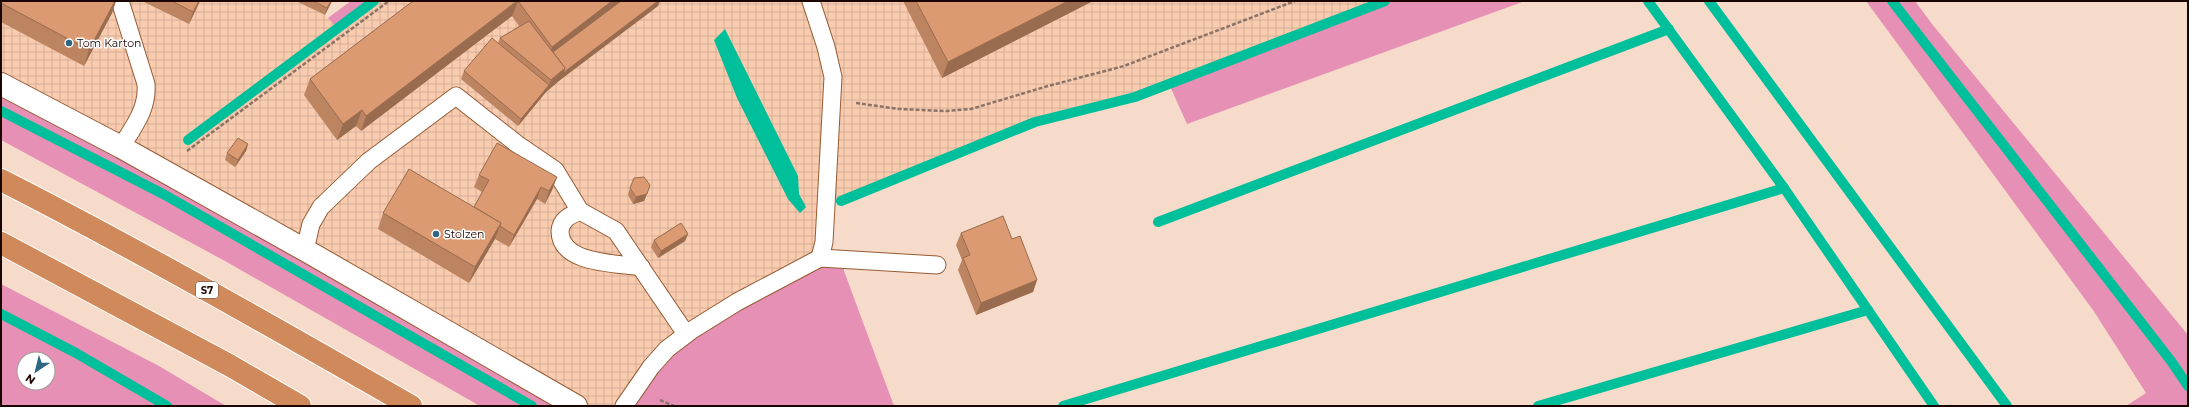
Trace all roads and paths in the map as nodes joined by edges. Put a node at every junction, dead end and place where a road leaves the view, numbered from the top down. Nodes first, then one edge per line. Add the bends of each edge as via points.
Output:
1 (120, 1) edge
2 (389, 1) edge
3 (811, 1) edge
4 (1295, 1) edge
5 (1, 84) edge
6 (832, 99) junction
7 (121, 147) junction
8 (164, 171) junction
9 (1, 180) edge
10 (580, 211) junction
11 (1, 244) edge
12 (305, 250) junction
13 (820, 258) junction
14 (937, 265) dead end
15 (641, 267) junction
16 (686, 334) junction
17 (300, 406) edge
18 (411, 406) edge
19 (576, 406) edge
20 (624, 406) edge

1 - 7 lane via 146,84 147,96 145,108
2 - 8 path via 185,152
3 - 6 lane via 826,47 832,77
4 - 6 path via 1124,66 971,109 899,109
5 - 7 street
6 - 13 lane via 824,242
7 - 8 street
8 - 12 street
9 - 18 highway, S7 via 255,316
10 - 12 lane via 555,170 456,96 369,161 321,207 311,224
10 - 15 lane via 616,231
10 - 15 lane via 569,215 560,232 570,250 582,259
11 - 17 highway via 229,365
12 - 19 street
13 - 14 lane
13 - 16 lane via 737,302
15 - 16 lane
16 - 20 lane via 667,349 651,367

